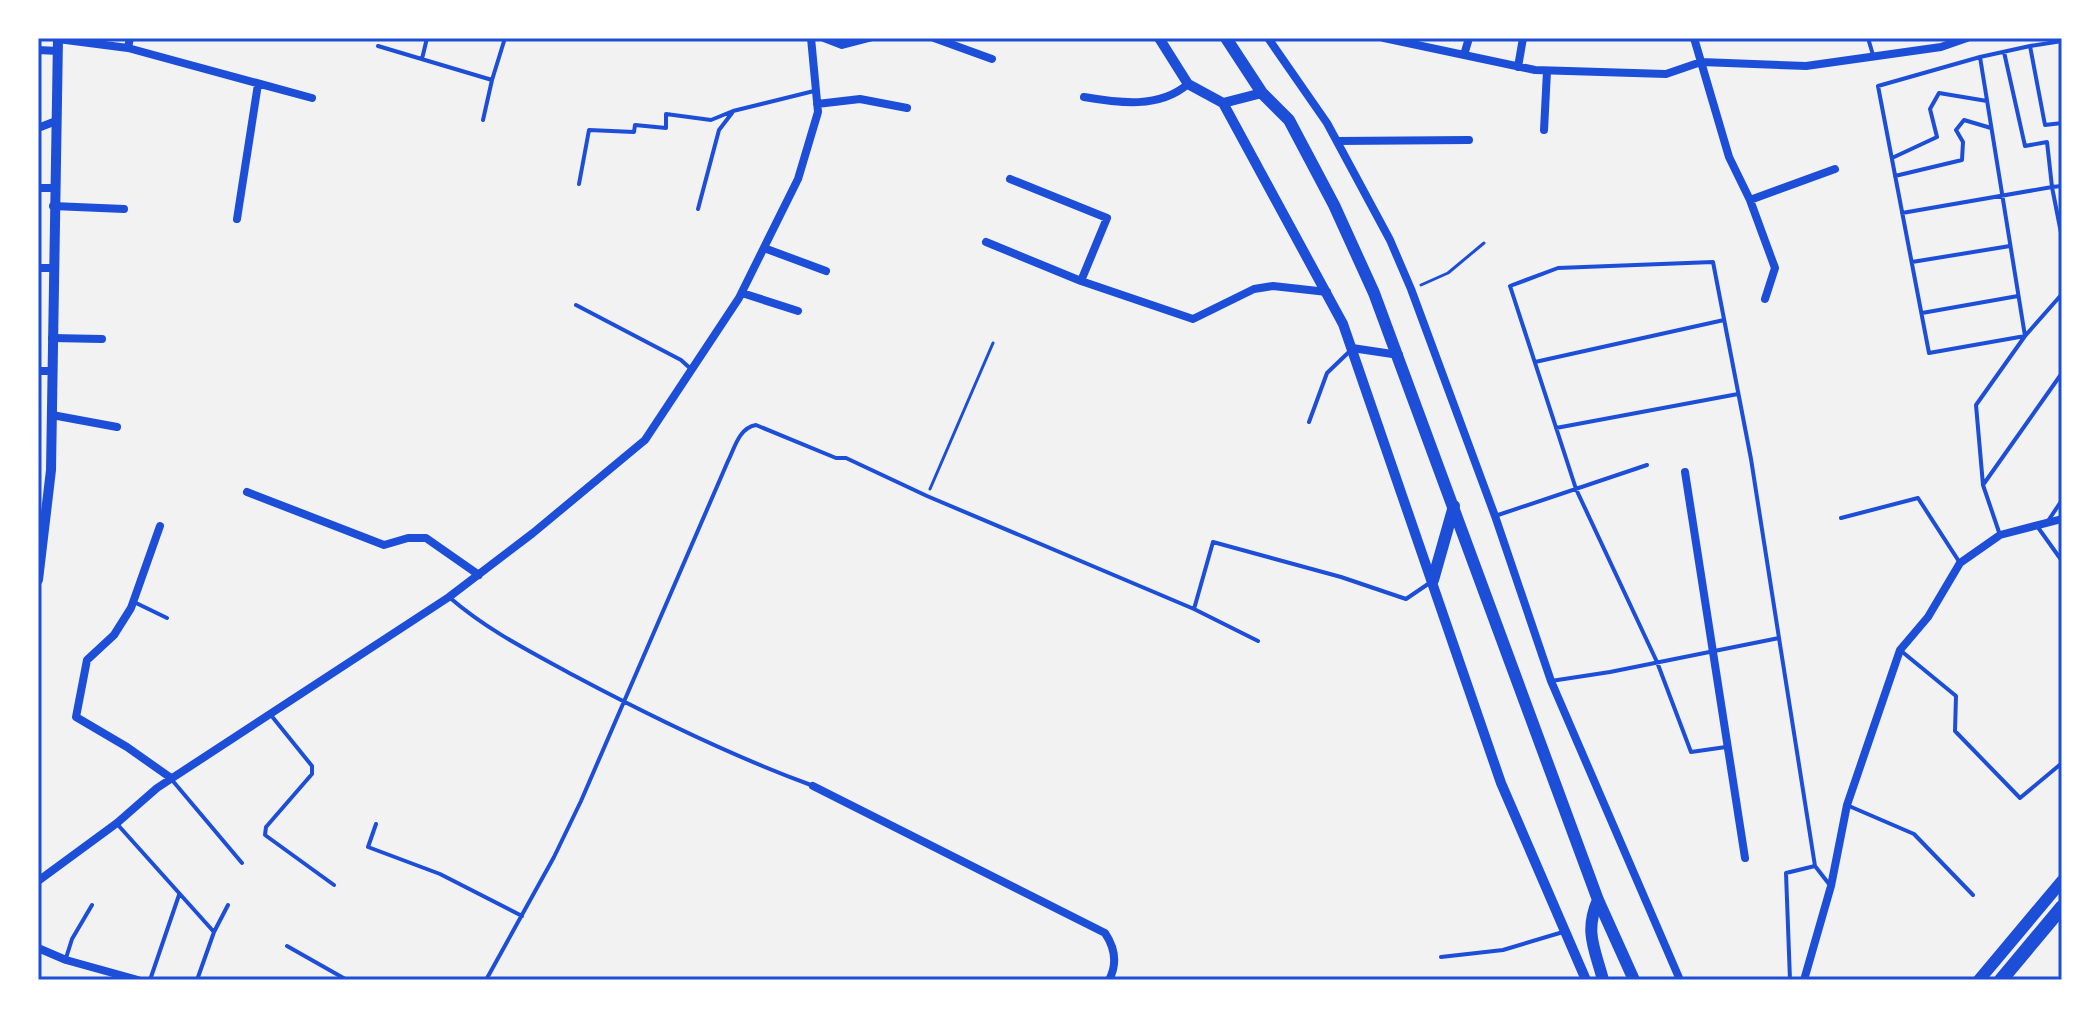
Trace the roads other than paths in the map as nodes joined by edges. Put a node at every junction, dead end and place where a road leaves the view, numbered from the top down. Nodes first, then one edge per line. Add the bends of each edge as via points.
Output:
1 (58, 38) edge
2 (130, 38) edge
3 (427, 38) edge
4 (505, 38) edge
5 (811, 38) edge
6 (824, 38) edge
7 (869, 38) edge
8 (934, 38) edge
9 (1159, 38) edge
10 (1226, 38) edge
11 (1268, 38) edge
12 (1384, 38) edge
13 (1469, 38) edge
14 (1523, 38) edge
15 (1694, 38) edge
16 (1868, 38) edge
17 (1967, 38) edge
18 (2062, 41) edge
19 (378, 46) dead end
20 (2030, 46) junction
21 (128, 48) junction
22 (38, 50) edge
23 (58, 51) junction
24 (2004, 52) junction
25 (1464, 55) junction
26 (1874, 56) junction
27 (1980, 57) junction
28 (422, 59) junction
29 (992, 59) dead end
30 (1701, 62) junction
31 (1518, 67) junction
32 (1547, 71) junction
33 (492, 80) junction
34 (258, 84) junction
35 (1188, 84) junction
36 (816, 90) junction
37 (1262, 93) junction
38 (1084, 97) dead end
39 (312, 98) dead end
40 (1987, 101) junction
41 (1223, 103) junction
42 (817, 104) junction
43 (907, 108) dead end
44 (733, 111) junction
45 (483, 120) dead end
46 (56, 121) junction
47 (2062, 123) edge
48 (38, 128) edge
49 (1991, 128) junction
50 (1544, 130) dead end
51 (1469, 140) dead end
52 (1337, 141) junction
53 (1892, 158) junction
54 (1835, 169) dead end
55 (1895, 176) junction
56 (1010, 179) dead end
57 (579, 184) dead end
58 (2062, 186) edge
59 (2052, 187) junction
60 (38, 188) edge
61 (54, 188) junction
62 (2002, 195) junction
63 (1750, 200) junction
64 (53, 206) junction
65 (124, 209) dead end
66 (698, 209) dead end
67 (1902, 213) junction
68 (237, 219) dead end
69 (2062, 238) edge
70 (986, 242) dead end
71 (2010, 246) junction
72 (764, 248) junction
73 (1912, 262) junction
74 (38, 268) edge
75 (53, 268) junction
76 (826, 271) dead end
77 (1081, 281) junction
78 (742, 293) junction
79 (1328, 293) junction
80 (2062, 294) edge
81 (2018, 296) junction
82 (1765, 299) dead end
83 (576, 305) dead end
84 (798, 311) dead end
85 (1922, 313) junction
86 (1724, 320) junction
87 (2025, 336) junction
88 (52, 338) junction
89 (102, 339) dead end
90 (1352, 348) junction
91 (1399, 355) junction
92 (1535, 362) junction
93 (692, 370) junction
94 (38, 371) edge
95 (52, 371) junction
96 (2062, 373) edge
97 (1739, 394) junction
98 (52, 415) junction
99 (1309, 422) dead end
100 (117, 427) dead end
101 (1556, 428) junction
102 (1647, 465) dead end
103 (1685, 472) dead end
104 (1983, 485) junction
105 (1576, 489) junction
106 (247, 492) dead end
107 (2062, 500) edge
108 (1454, 506) junction
109 (1495, 516) junction
110 (1841, 518) dead end
111 (2062, 519) edge
112 (2047, 523) junction
113 (160, 526) dead end
114 (2037, 526) junction
115 (2000, 535) junction
116 (41, 536) edge
117 (2062, 561) edge
118 (1960, 563) junction
119 (479, 575) junction
120 (38, 580) edge
121 (1433, 580) junction
122 (449, 597) junction
123 (134, 602) junction
124 (1194, 609) junction
125 (167, 618) dead end
126 (1779, 638) junction
127 (1258, 641) dead end
128 (1900, 650) junction
129 (1713, 651) junction
130 (1657, 662) junction
131 (1551, 681) junction
132 (622, 701) junction
133 (270, 714) junction
134 (1726, 747) junction
135 (2062, 763) edge
136 (171, 778) junction
137 (813, 786) joint
138 (1847, 805) junction
139 (117, 823) junction
140 (376, 824) dead end
141 (1745, 858) dead end
142 (242, 863) dead end
143 (1815, 866) junction
144 (38, 881) edge
145 (2062, 881) edge
146 (334, 885) dead end
147 (1831, 886) junction
148 (179, 895) junction
149 (1973, 895) dead end
150 (1598, 900) junction
151 (92, 905) dead end
152 (228, 905) dead end
153 (2062, 907) edge
154 (522, 916) junction
155 (214, 932) junction
156 (1566, 932) junction
157 (287, 946) dead end
158 (38, 948) edge
159 (1441, 957) dead end
160 (66, 960) junction
161 (138, 980) edge
162 (150, 980) edge
163 (197, 980) edge
164 (347, 980) edge
165 (486, 980) edge
166 (1109, 980) edge
167 (1586, 980) edge
168 (1603, 980) edge
169 (1634, 980) edge
170 (1680, 980) edge
171 (1790, 980) edge
172 (1804, 980) edge
173 (1979, 980) edge
174 (2001, 980) edge

1 - 21 street
1 - 23 street
2 - 21 street
3 - 28 lane
4 - 33 lane
5 - 36 street
6 - 7 street via 842,45
8 - 29 street
9 - 35 street
10 - 37 main road
11 - 52 street
12 - 25 street
13 - 25 street
14 - 31 street
15 - 30 street
16 - 26 lane
17 - 26 street
18 - 20 lane
19 - 28 lane
20 - 24 lane
20 - 47 lane via 2045,125
21 - 34 street
22 - 23 street
23 - 46 street
24 - 27 lane
24 - 59 lane via 2025,146 2047,142
25 - 31 street
26 - 30 street via 1806,66
27 - 40 lane
27 - 53 lane via 1878,86
28 - 33 lane
30 - 32 street via 1666,74
30 - 63 street via 1729,157
31 - 32 street
32 - 50 street
33 - 45 lane
34 - 39 street
34 - 68 street
35 - 38 street via 1156,100 1123,104
35 - 41 street
36 - 42 street
36 - 44 lane
37 - 41 street
37 - 91 main road via 1289,120 1334,205
40 - 49 lane
40 - 53 lane via 1939,93 1930,109 1937,137
41 - 79 street
42 - 43 street via 860,99
42 - 72 street via 798,179
44 - 57 lane via 711,120 666,114 666,128 589,130
44 - 66 lane via 719,130
46 - 48 street
46 - 61 street
49 - 55 lane via 1964,120 1956,130 1963,142 1962,160
49 - 62 lane
51 - 52 street
52 - 109 street via 1411,289
53 - 55 lane
54 - 63 street
55 - 67 lane
56 - 77 street via 1107,218
58 - 59 lane
59 - 62 lane
59 - 69 lane
60 - 61 street
61 - 64 street
62 - 67 lane
62 - 71 lane
63 - 82 street via 1775,268
64 - 65 street
64 - 75 street
67 - 73 lane
70 - 77 street
71 - 73 lane
71 - 81 lane
72 - 76 street
72 - 78 street
73 - 85 lane
74 - 75 street
75 - 88 street
77 - 79 street via 1193,319 1254,289 1273,286
78 - 84 street
78 - 93 street
79 - 90 street
80 - 87 lane
81 - 85 lane
81 - 87 lane
83 - 93 lane
85 - 87 lane via 1929,353
86 - 92 lane
86 - 92 lane via 1713,262 1558,268 1510,286
86 - 97 lane
87 - 104 lane via 1976,405
88 - 89 street
88 - 95 street
90 - 91 street
90 - 99 lane via 1327,373
90 - 121 street
91 - 108 main road
92 - 101 lane
93 - 119 street via 645,440
94 - 95 street
95 - 98 street
96 - 104 lane
97 - 101 lane
97 - 126 lane
98 - 100 street
98 - 116 street
101 - 105 lane
102 - 105 lane
103 - 129 street
104 - 115 lane
105 - 109 lane
105 - 130 lane
106 - 119 street via 384,545 426,538
107 - 112 lane
108 - 121 main road
108 - 150 main road
109 - 131 street
110 - 118 lane via 1918,498
111 - 112 street
112 - 114 street
113 - 123 street
114 - 115 street
114 - 117 lane
115 - 118 street
116 - 120 street
118 - 128 street via 1928,617
119 - 122 street
121 - 124 lane via 1406,599 1213,542
121 - 156 street via 1501,783
122 - 132 lane via 494,632
122 - 133 street
123 - 125 lane
123 - 136 street via 114,635 87,660 76,717
124 - 127 lane
124 - 132 lane via 846,458 756,425 744,430
126 - 129 lane
126 - 143 lane
128 - 135 lane via 1956,696 1955,731 2020,798
128 - 138 street
129 - 130 lane
129 - 134 street
130 - 131 lane
130 - 134 lane via 1691,752
131 - 170 street
132 - 137 lane via 755,765
132 - 154 lane via 581,801
133 - 136 street
133 - 146 lane via 312,766 312,774 266,827 265,835
134 - 141 street
136 - 139 street
136 - 142 lane
137 - 166 street via 1105,933 1114,950
138 - 147 street
138 - 149 lane via 1914,834
139 - 144 street
139 - 148 lane
140 - 154 lane via 368,847 440,874
143 - 147 lane
143 - 171 lane via 1786,873
145 - 173 main road
147 - 172 street
148 - 155 lane
148 - 162 lane
150 - 168 main road via 1589,933
150 - 169 main road
151 - 160 lane
152 - 155 lane
153 - 174 highway
154 - 165 lane
155 - 163 lane
156 - 159 lane via 1503,950
156 - 167 street
157 - 164 lane
158 - 160 street
160 - 161 street

